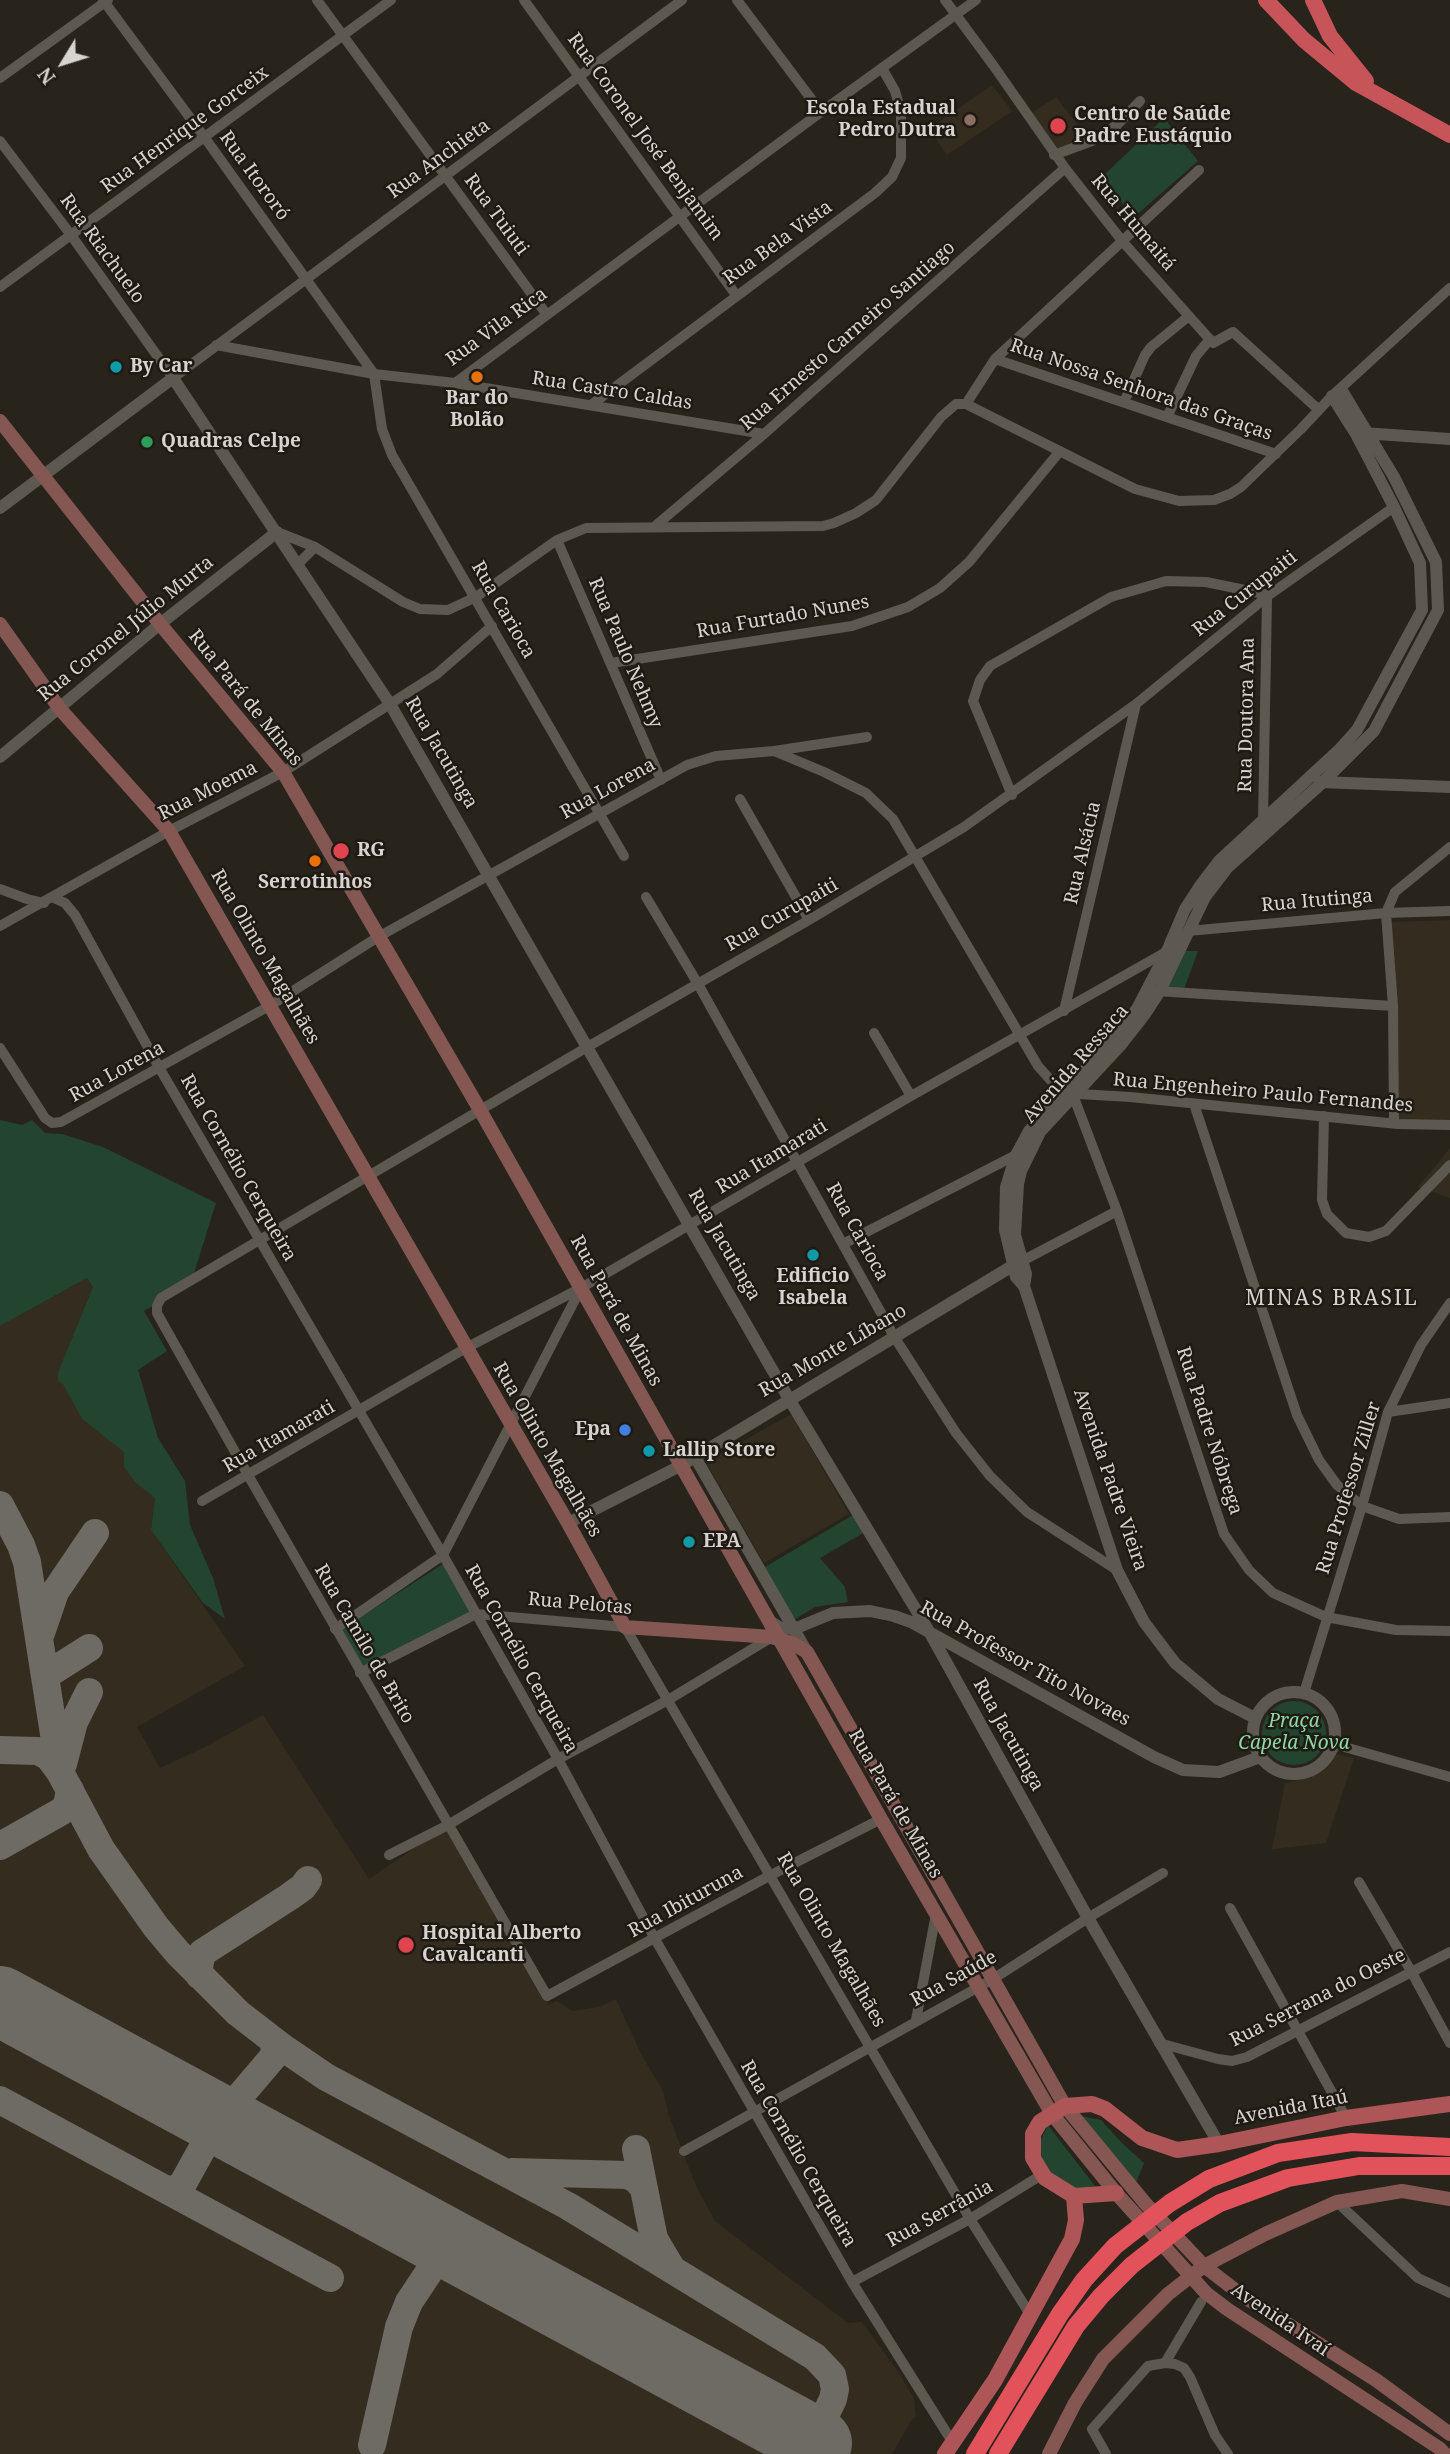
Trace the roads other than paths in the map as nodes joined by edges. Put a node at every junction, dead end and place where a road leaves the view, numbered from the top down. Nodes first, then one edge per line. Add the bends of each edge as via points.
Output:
1 (317, 0) edge
2 (391, 0) edge
3 (524, 0) edge
4 (682, 0) edge
5 (737, 0) edge
6 (944, 0) edge
7 (976, 0) edge
8 (1266, 0) edge
9 (1313, 0) edge
10 (105, 1) edge
11 (955, 15) junction
12 (342, 34) junction
13 (883, 68) junction
14 (580, 76) junction
15 (0, 78) edge
16 (1376, 94) junction
17 (1140, 101) dead end
18 (821, 112) junction
19 (1450, 135) edge
20 (205, 138) junction
21 (0, 141) edge
22 (1054, 155) junction
23 (1065, 169) junction
24 (1199, 170) dead end
25 (445, 176) junction
26 (680, 217) junction
27 (71, 235) junction
28 (1123, 242) junction
29 (307, 278) junction
30 (0, 288) edge
31 (1450, 288) edge
32 (736, 295) junction
33 (547, 315) junction
34 (1189, 316) junction
35 (1210, 340) junction
36 (216, 345) junction
37 (995, 359) junction
38 (374, 374) junction
39 (173, 378) junction
40 (455, 383) junction
41 (1336, 393) junction
42 (1124, 402) junction
43 (966, 404) junction
44 (591, 405) junction
45 (1319, 410) junction
46 (1344, 414) junction
47 (1167, 417) junction
48 (0, 421) edge
49 (1362, 433) junction
50 (764, 434) junction
51 (1450, 439) edge
52 (1060, 451) junction
53 (1276, 454) junction
54 (41, 476) junction
55 (0, 508) edge
56 (1394, 508) junction
57 (654, 527) junction
58 (277, 532) junction
59 (557, 540) junction
60 (315, 547) junction
61 (298, 564) junction
62 (1268, 596) junction
63 (476, 597) junction
64 (1422, 610) junction
65 (1444, 611) edge
66 (0, 624) edge
67 (160, 624) junction
68 (492, 626) junction
69 (611, 663) junction
70 (390, 704) junction
71 (1136, 704) junction
72 (60, 709) junction
73 (867, 737) dead end
74 (774, 751) junction
75 (0, 757) edge
76 (283, 772) junction
77 (1317, 779) junction
78 (661, 780) junction
79 (1450, 787) edge
80 (1012, 795) junction
81 (740, 799) dead end
82 (600, 813) junction
83 (1266, 825) junction
84 (169, 831) junction
85 (1450, 847) edge
86 (915, 855) junction
87 (624, 856) dead end
88 (489, 876) junction
89 (0, 889) edge
90 (646, 897) dead end
91 (49, 900) junction
92 (1450, 911) edge
93 (1386, 913) junction
94 (809, 920) junction
95 (0, 926) edge
96 (1188, 931) junction
97 (379, 937) junction
98 (1172, 953) junction
99 (698, 984) junction
100 (1154, 991) junction
101 (271, 1005) junction
102 (1393, 1006) junction
103 (1064, 1011) junction
104 (874, 1034) dead end
105 (1020, 1034) junction
106 (589, 1046) junction
107 (0, 1048) edge
108 (160, 1069) junction
109 (1067, 1094) junction
110 (911, 1096) junction
111 (1194, 1104) junction
112 (480, 1110) junction
113 (1324, 1116) junction
114 (1394, 1124) junction
115 (1450, 1125) edge
116 (1016, 1155) junction
117 (797, 1162) junction
118 (1450, 1165) edge
119 (370, 1177) junction
120 (1117, 1211) junction
121 (691, 1226) junction
122 (260, 1240) junction
123 (843, 1244) junction
124 (1017, 1263) junction
125 (1024, 1286) joint
126 (581, 1288) junction
127 (1450, 1303) edge
128 (157, 1306) joint
129 (895, 1338) junction
130 (466, 1348) junction
131 (789, 1399) junction
132 (1450, 1403) edge
133 (359, 1410) junction
134 (1388, 1412) junction
135 (511, 1424) junction
136 (695, 1457) junction
137 (680, 1466) junction
138 (248, 1475) junction
139 (202, 1501) dead end
140 (1362, 1506) junction
141 (1450, 1517) edge
142 (568, 1523) junction
143 (443, 1555) junction
144 (1117, 1570) junction
145 (476, 1614) junction
146 (1326, 1617) junction
147 (768, 1620) junction
148 (625, 1627) junction
149 (335, 1629) junction
150 (794, 1629) junction
151 (1450, 1631) edge
152 (930, 1633) junction
153 (775, 1637) junction
154 (807, 1652) junction
155 (360, 1673) junction
156 (1304, 1693) junction
157 (668, 1700) junction
158 (1255, 1718) junction
159 (1334, 1744) junction
160 (1260, 1757) junction
161 (558, 1759) junction
162 (1450, 1777) edge
163 (881, 1819) junction
164 (448, 1825) junction
165 (388, 1855) dead end
166 (1163, 1873) dead end
167 (771, 1875) junction
168 (1359, 1882) dead end
169 (1230, 1908) dead end
170 (936, 1914) junction
171 (1088, 1917) junction
172 (655, 1939) junction
173 (1450, 1952) edge
174 (1411, 1970) junction
175 (993, 1979) junction
176 (978, 1986) junction
177 (547, 1996) joint
178 (916, 2020) junction
179 (1296, 2030) junction
180 (1159, 2043) junction
181 (1450, 2043) edge
182 (870, 2047) junction
183 (1450, 2104) edge
184 (1058, 2110) junction
185 (754, 2111) junction
186 (1346, 2118) junction
187 (1219, 2144) junction
188 (1450, 2147) edge
189 (684, 2151) dead end
190 (1450, 2166) edge
191 (1043, 2174) junction
192 (1116, 2193) junction
193 (1074, 2196) junction
194 (1450, 2199) edge
195 (1337, 2202) junction
196 (1144, 2203) joint
197 (970, 2219) junction
198 (1167, 2250) junction
199 (1204, 2266) junction
200 (1191, 2276) junction
201 (852, 2282) junction
202 (1450, 2293) edge
203 (1168, 2294) junction
204 (1201, 2302) dead end
205 (1031, 2316) junction
206 (1165, 2363) junction
207 (1450, 2434) edge
208 (949, 2449) edge
209 (975, 2454) edge
210 (998, 2454) edge
211 (1049, 2454) edge
212 (1106, 2454) edge
213 (1228, 2454) edge
214 (1445, 2454) edge

1 - 12 street, Rua Tuiuti
2 - 12 street, Rua Henrique Gorceix
3 - 14 street, Rua Coronel José Benjamim
4 - 14 street, Rua Anchieta
5 - 18 street
6 - 11 street, Rua Humaitá
7 - 11 street, Rua Vila Rica
8 - 16 highway via 1304,40
9 - 16 highway via 1331,36
10 - 15 street
10 - 20 street, Rua Itororó
11 - 13 street, Rua Vila Rica
11 - 22 street, Rua Humaitá
12 - 20 street, Rua Henrique Gorceix
12 - 25 street, Rua Tuiuti
13 - 18 street, Rua Vila Rica
13 - 32 street, Rua Bela Vista via 901,112 901,158 892,177
14 - 25 street, Rua Anchieta
14 - 26 street, Rua Coronel José Benjamim
16 - 19 highway
17 - 22 street via 1092,141
18 - 26 street, Rua Vila Rica
20 - 27 street, Rua Henrique Gorceix
20 - 29 street, Rua Itororó
21 - 27 street, Rua Riachuelo
22 - 23 street, Rua Humaitá
23 - 28 street, Rua Humaitá
23 - 50 street, Rua Ernesto Carneiro Santiago
24 - 28 street
25 - 29 street, Rua Anchieta
25 - 33 street, Rua Tuiuti
26 - 32 street, Rua Coronel José Benjamim
26 - 33 street, Rua Vila Rica
27 - 30 street, Rua Henrique Gorceix
27 - 39 street, Rua Riachuelo
28 - 34 street, Rua Humaitá
28 - 37 street
29 - 36 street, Rua Anchieta
29 - 38 street, Rua Itororó
31 - 41 street
32 - 44 street, Rua Bela Vista
33 - 40 street, Rua Vila Rica
34 - 35 street, Rua Humaitá
34 - 42 street via 1151,346
35 - 45 street via 1216,343 1232,331
35 - 47 street via 1196,356
36 - 38 street, Rua Vila Rica
36 - 39 street
37 - 42 street, Rua Nossa Senhora das Graças
37 - 43 street
38 - 40 street, Rua Vila Rica
38 - 63 street, Rua Carioca via 382,429 392,454
39 - 54 street
39 - 58 street, Rua Jacutinga
40 - 44 street, Rua Castro Caldas
41 - 45 street
41 - 46 street
41 - 49 street
42 - 47 street, Rua Nossa Senhora das Graças
43 - 52 street
43 - 57 street via 950,408 876,500 834,523
44 - 50 street, Rua Castro Caldas
45 - 46 street
45 - 53 street
46 - 49 street
47 - 53 street, Rua Nossa Senhora das Graças
48 - 54 main road, Rua Pará de Minas
49 - 51 street
49 - 56 street
49 - 65 street via 1407,502 1436,562
50 - 57 street, Rua Ernesto Carneiro Santiago
52 - 53 street via 1135,489 1194,502 1214,500 1239,489
52 - 69 street, Rua Furtado Nunes via 969,562 940,588 908,607 852,626
54 - 55 street
54 - 67 main road, Rua Pará de Minas
56 - 62 street, Rua Curupaiti
56 - 64 street via 1420,563
57 - 59 street via 586,528
58 - 60 street
58 - 61 street, Rua Jacutinga
58 - 67 street, Rua Coronel Júlio Murta
59 - 63 street
59 - 69 street, Rua Paulo Nehmy
60 - 61 street
60 - 63 street via 420,609 448,610
61 - 70 street, Rua Jacutinga
62 - 71 street, Rua Curupaiti
62 - 80 street via 1206,582 1166,581 1111,597 989,666 973,701
62 - 83 street, Rua Doutora Ana
63 - 68 street, Rua Carioca
64 - 65 street
64 - 77 street, Avenida Ressaca via 1357,730
65 - 77 street, Avenida Ressaca via 1374,731
66 - 72 main road, Rua Olinto Magalhães
67 - 72 street, Rua Coronel Júlio Murta
67 - 76 main road, Rua Pará de Minas
68 - 70 street, Rua Moema via 437,674
68 - 82 street, Rua Carioca
69 - 78 street, Rua Paulo Nehmy
70 - 76 street, Rua Moema
70 - 88 street, Rua Jacutinga
71 - 80 street, Rua Curupaiti
71 - 103 street, Rua Alsácia
72 - 75 street, Rua Coronel Júlio Murta
72 - 84 main road, Rua Olinto Magalhães
73 - 74 street
74 - 78 street, Rua Lorena via 716,756
74 - 86 street, Rua Lorena via 866,793 892,819
76 - 84 street, Rua Moema
76 - 97 main road, Rua Pará de Minas
77 - 79 street
77 - 83 street, Avenida Ressaca
78 - 82 street, Rua Lorena
80 - 86 street, Rua Curupaiti
81 - 94 street
82 - 87 street, Rua Carioca
82 - 88 street, Rua Lorena
83 - 96 street, Avenida Ressaca via 1205,897
83 - 98 street, Avenida Ressaca via 1219,861 1200,886 1185,909
84 - 91 street, Rua Moema
84 - 101 main road, Rua Olinto Magalhães
85 - 93 street via 1395,892
86 - 94 street, Rua Curupaiti
86 - 105 street, Rua Lorena
88 - 97 street, Rua Lorena
88 - 106 street, Rua Jacutinga
89 - 91 street via 27,899
90 - 99 street, Rua Carioca
91 - 95 street, Rua Moema
91 - 108 street, Rua Cornélio Cerqueira via 65,903 75,915
92 - 93 street, Rua Itutinga
93 - 96 street, Rua Itutinga
93 - 102 street
94 - 99 street, Rua Curupaiti
96 - 98 street, Avenida Ressaca
97 - 101 street, Rua Lorena
97 - 112 main road, Rua Pará de Minas
98 - 100 street, Avenida Ressaca
98 - 103 street, Rua Itamarati
99 - 106 street, Rua Curupaiti
99 - 117 street, Rua Carioca
100 - 102 street
100 - 109 street, Avenida Ressaca
101 - 108 street, Rua Lorena
101 - 119 main road, Rua Olinto Magalhães
102 - 114 street
103 - 105 street, Rua Itamarati
104 - 110 street
105 - 109 street, Rua Lorena via 1038,1066
105 - 110 street, Rua Itamarati
106 - 112 street, Rua Curupaiti
106 - 121 street, Rua Jacutinga
107 - 108 street, Rua Lorena via 52,1124
108 - 122 street, Rua Cornélio Cerqueira
109 - 111 street, Rua Engenheiro Paulo Fernandes
109 - 116 street, Avenida Ressaca via 1029,1131
109 - 120 street, Rua Padre Nóbrega
109 - 124 street, Avenida Ressaca via 1040,1132 1021,1171 1014,1221
110 - 117 street, Rua Itamarati
111 - 113 street, Rua Engenheiro Paulo Fernandes
111 - 140 street via 1297,1415 1319,1460
112 - 119 street, Rua Curupaiti
112 - 126 main road, Rua Pará de Minas
113 - 114 street, Rua Engenheiro Paulo Fernandes
113 - 118 street via 1322,1200 1327,1214 1346,1233 1369,1237 1386,1231
114 - 115 street, Rua Engenheiro Paulo Fernandes
116 - 123 street
116 - 124 street, Avenida Ressaca via 1006,1187 1004,1230
117 - 121 street, Rua Itamarati
117 - 123 street, Rua Carioca
119 - 122 street, Rua Curupaiti
119 - 130 main road, Rua Olinto Magalhães
120 - 124 street, Rua Monte Líbano
120 - 146 street, Rua Padre Nóbrega via 1224,1534 1249,1570 1273,1593
121 - 126 street, Rua Itamarati
121 - 131 street, Rua Jacutinga
122 - 128 street, Rua Curupaiti via 161,1298
122 - 133 street, Rua Cornélio Cerqueira
123 - 129 street, Rua Carioca
124 - 125 street, Avenida Ressaca via 1016,1277
124 - 129 street, Rua Monte Líbano
125 - 144 street, Avenida Padre Vieira
126 - 130 street, Rua Itamarati
126 - 135 street
126 - 137 main road, Rua Pará de Minas
127 - 134 street, Rua Professor Ziller via 1421,1345
128 - 138 street, Rua Camilo de Brito
129 - 131 street, Rua Monte Líbano
129 - 144 street, Rua Carioca via 956,1433 990,1476 1027,1512
130 - 133 street, Rua Itamarati
130 - 135 main road, Rua Olinto Magalhães
131 - 136 street, Rua Monte Líbano
131 - 152 street, Rua Jacutinga
132 - 134 street
133 - 138 street, Rua Itamarati
133 - 143 street, Rua Cornélio Cerqueira
134 - 140 street, Rua Professor Ziller
135 - 142 main road, Rua Olinto Magalhães
135 - 143 street
136 - 137 street, Rua Monte Líbano
136 - 150 street, Rua Pará de Minas
137 - 142 street, Rua Monte Líbano
137 - 147 main road, Rua Pará de Minas
138 - 139 street, Rua Itamarati
138 - 149 street, Rua Camilo de Brito
140 - 141 street via 1399,1519
140 - 146 street, Rua Professor Ziller
142 - 148 main road, Rua Olinto Magalhães
143 - 145 street, Rua Cornélio Cerqueira
143 - 149 street
144 - 158 street, Avenida Padre Vieira via 1144,1622 1175,1662 1218,1699
145 - 148 street, Rua Pelotas
145 - 155 street
145 - 161 street, Rua Cornélio Cerqueira
146 - 151 street, Rua Padre Nóbrega via 1396,1630
146 - 156 street, Rua Professor Ziller
147 - 150 street
147 - 153 main road, Rua Pará de Minas
148 - 153 main road, Rua Pelotas
148 - 157 street, Rua Olinto Magalhães
149 - 155 street, Rua Camilo de Brito
150 - 152 street, Rua Professor Tito Novaes via 833,1614 870,1611 911,1622
150 - 154 street, Rua Pará de Minas
152 - 160 street, Rua Professor Tito Novaes via 1183,1770 1219,1772
152 - 171 street, Rua Jacutinga
153 - 154 main road, Rua Pelotas
153 - 157 street
153 - 163 main road, Rua Pará de Minas
154 - 175 main road, Rua Pará de Minas
155 - 164 street, Rua Camilo de Brito
156 - 158 street via 1275,1697
156 - 159 street via 1326,1707 1335,1731
157 - 161 street
157 - 167 street, Rua Olinto Magalhães
158 - 160 street via 1254,1745
159 - 160 street via 1316,1769 1301,1774 1278,1771
159 - 162 street
161 - 164 street
161 - 172 street, Rua Cornélio Cerqueira
163 - 167 street, Rua Ibituruna
163 - 170 main road, Rua Pará de Minas
164 - 165 street
164 - 177 street, Rua Camilo de Brito
166 - 171 street, Rua Saúde
167 - 172 street, Rua Ibituruna
167 - 182 street, Rua Olinto Magalhães
168 - 174 street
169 - 179 street
170 - 176 main road, Rua Pará de Minas
170 - 178 street
171 - 175 street, Rua Saúde
171 - 180 street, Rua Jacutinga
172 - 177 street, Rua Ibituruna
172 - 185 street, Rua Cornélio Cerqueira
173 - 174 street, Rua Serrana do Oeste
174 - 179 street, Rua Serrana do Oeste
174 - 181 street
175 - 176 street, Rua Saúde
175 - 184 main road, Rua Pará de Minas
176 - 178 street, Rua Saúde
176 - 184 main road, Rua Pará de Minas
178 - 182 street, Rua Saúde
179 - 180 street, Rua Serrana do Oeste via 1232,2061
179 - 186 street
180 - 187 street, Rua Jacutinga
182 - 185 street, Rua Saúde
182 - 197 street, Rua Olinto Magalhães
183 - 186 main road, Avenida Itaú
184 - 187 main road, Avenida Itaú via 1092,2104 1142,2138 1177,2150
184 - 191 main road via 1040,2122 1033,2134 1033,2158
184 - 192 main road, Rua Pará de Minas
184 - 196 main road, Rua Pará de Minas
185 - 189 street, Rua Saúde
185 - 201 street, Rua Cornélio Cerqueira
186 - 187 main road, Avenida Itaú
188 - 209 highway via 1352,2142 1278,2153 1209,2179 1170,2203 1115,2246 1084,2280
190 - 210 highway via 1359,2166 1288,2178 1220,2203 1187,2221 1132,2264 1076,2326
191 - 193 main road
191 - 197 street, Rua Serrânia
192 - 193 main road
192 - 198 main road, Avenida Ivaí
193 - 205 main road via 1072,2239
194 - 195 main road via 1402,2191
195 - 199 main road
195 - 202 street via 1418,2278
196 - 199 main road, Avenida Ivaí
197 - 201 street, Rua Serrânia
197 - 205 street, Rua Olinto Magalhães
198 - 200 main road, Avenida Ivaí
198 - 203 main road via 1172,2272
199 - 200 main road
199 - 207 main road, Avenida Ivaí
200 - 203 main road
200 - 214 main road, Avenida Ivaí via 1227,2309
201 - 208 street, Rua Cornélio Cerqueira
203 - 211 main road via 1103,2359
204 - 206 street
205 - 208 main road
206 - 212 street via 1147,2366 1092,2429
206 - 213 street via 1184,2368

